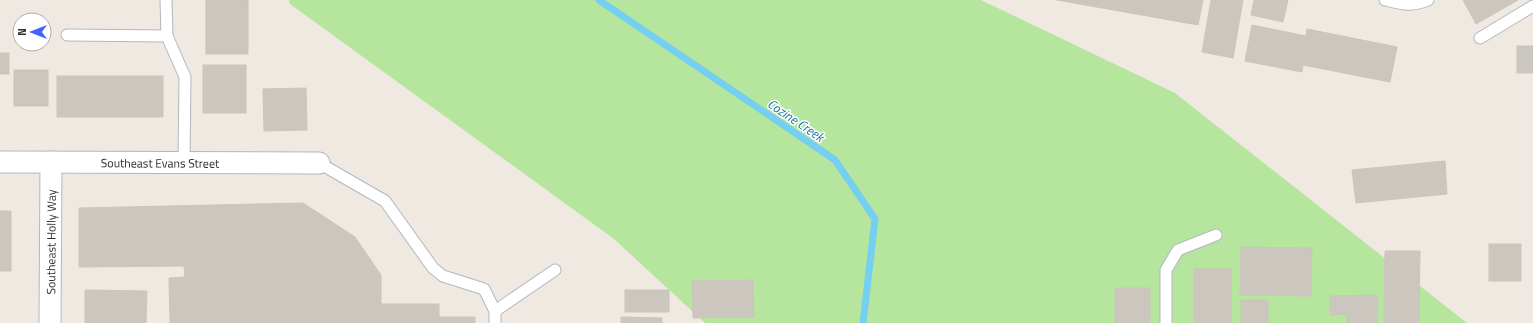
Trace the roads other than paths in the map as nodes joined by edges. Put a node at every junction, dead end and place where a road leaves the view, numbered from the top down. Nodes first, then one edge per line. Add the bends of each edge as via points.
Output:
1 (166, 0) edge
2 (1385, 0) edge
3 (1428, 0) edge
4 (1533, 6) edge
5 (67, 35) dead end
6 (167, 36) junction
7 (1480, 38) dead end
8 (0, 162) edge
9 (51, 162) junction
10 (184, 162) junction
11 (319, 163) joint
12 (1216, 235) dead end
13 (555, 270) dead end
14 (495, 311) junction
15 (50, 323) edge
16 (494, 323) edge
17 (1166, 323) edge

1 - 6 lane
2 - 3 lane via 1416,5
4 - 7 lane
5 - 6 lane
6 - 10 lane via 185,77
8 - 9 street, Southeast Evans Street
9 - 10 street, Southeast Evans Street
9 - 15 street, Southeast Holly Way
10 - 11 street, Southeast Evans Street
11 - 14 lane via 385,201 433,268 443,276 484,289
12 - 17 lane via 1178,250 1166,270
13 - 14 lane
14 - 16 lane

